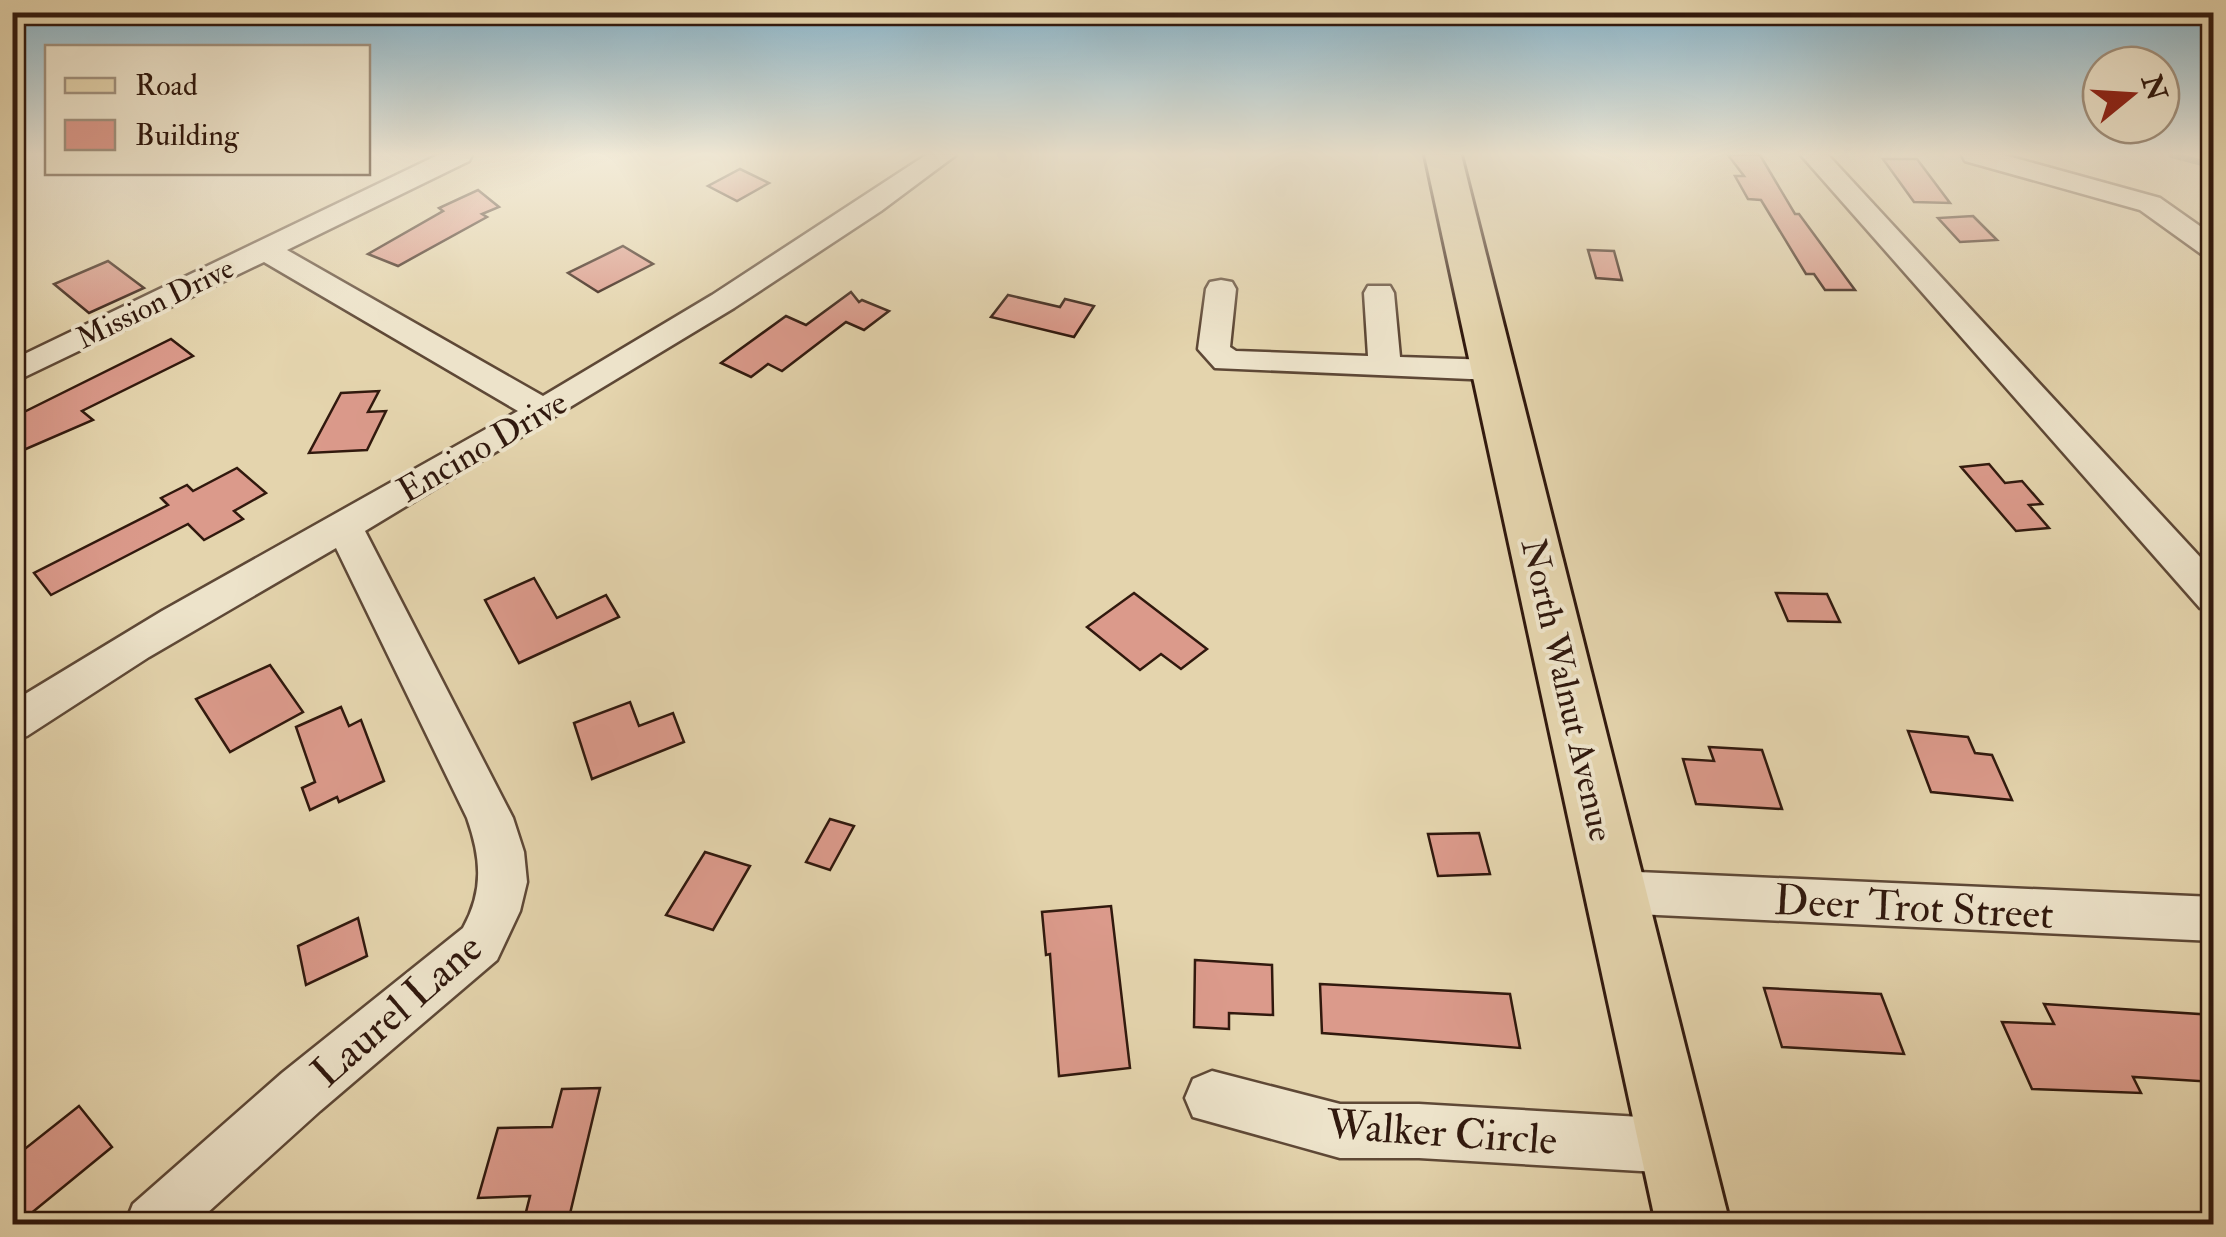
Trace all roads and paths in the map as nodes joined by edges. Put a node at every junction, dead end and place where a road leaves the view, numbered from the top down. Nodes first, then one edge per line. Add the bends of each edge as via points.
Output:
1 (340, 213) edge
2 (859, 213) edge
3 (1457, 213) edge
4 (1867, 213) edge
5 (2162, 213) edge
6 (264, 250) junction
7 (2214, 250) edge
8 (1221, 289) dead end
9 (1379, 293) dead end
10 (19, 363) edge
11 (1385, 367) junction
12 (1493, 370) junction
13 (544, 411) junction
14 (344, 526) junction
15 (2214, 598) edge
16 (12, 724) edge
17 (1615, 892) junction
18 (2214, 920) edge
19 (1212, 1098) dead end
20 (1675, 1146) junction
21 (153, 1224) edge
22 (1693, 1224) edge

1 - 6 street, Mission Drive
2 - 13 street, Encino Drive via 768,276
3 - 12 main road, North Walnut Avenue
4 - 15 street
5 - 7 street
6 - 10 street, Mission Drive
6 - 13 street
8 - 11 street via 1214,349 1227,362
9 - 11 street
11 - 12 street
12 - 17 main road, North Walnut Avenue
13 - 14 street, Encino Drive
14 - 16 street, Encino Drive via 230,588
14 - 21 street, Laurel Lane via 490,818 506,869 502,892 494,920 470,953
17 - 18 street, Deer Trot Street
17 - 20 main road, North Walnut Avenue
19 - 20 street, Walker Circle via 1340,1131
20 - 22 main road, North Walnut Avenue

